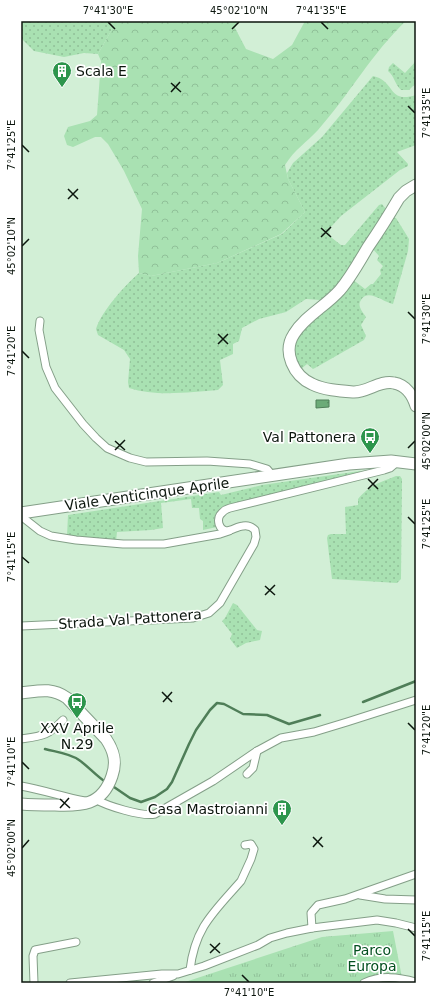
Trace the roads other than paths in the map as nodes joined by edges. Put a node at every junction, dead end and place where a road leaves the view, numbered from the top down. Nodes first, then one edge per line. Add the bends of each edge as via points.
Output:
1 (416, 185) edge
2 (40, 321) dead end
3 (416, 406) edge
4 (397, 462) junction
5 (416, 464) edge
6 (272, 475) junction
7 (21, 513) edge
8 (21, 516) edge
9 (229, 531) junction
10 (21, 626) edge
11 (21, 693) edge
12 (416, 700) edge
13 (63, 720) dead end
14 (21, 739) edge
15 (257, 751) junction
16 (247, 774) dead end
17 (21, 786) edge
18 (92, 801) junction
19 (21, 804) edge
20 (245, 845) dead end
21 (416, 874) edge
22 (360, 895) junction
23 (416, 900) edge
24 (312, 928) junction
25 (416, 928) edge
26 (76, 942) dead end
27 (190, 970) junction
28 (178, 974) junction
29 (416, 982) edge
30 (34, 983) edge
31 (70, 983) edge
32 (153, 983) edge
33 (364, 983) edge

1 - 3 street via 399,198 350,277 332,299 299,327 290,340 289,348 292,364 302,377 312,384 332,390 357,392 393,382 407,390
2 - 6 street, Viale Venticinque Aprile via 46,367 55,388 79,419 107,448 146,462 206,461 250,464 267,469
4 - 5 street, Viale Venticinque Aprile
4 - 6 street, Viale Venticinque Aprile via 349,464
4 - 9 street via 384,470 227,509 220,515 218,522 222,529
6 - 7 street, Viale Venticinque Aprile
8 - 9 street, Strada Val Pattonera via 46,534 66,539 134,544 179,542
9 - 10 street, Strada Val Pattonera via 244,526 252,528 256,534 254,544 220,604 209,613 193,618
11 - 18 street via 46,690 60,693 106,739 115,764 105,790
12 - 15 street via 314,732 281,738
13 - 14 street via 47,734
15 - 16 street via 253,768
15 - 18 street via 213,781 155,814
17 - 18 street
18 - 19 street via 76,806
20 - 27 street via 251,844 254,849 244,876 211,914 202,929 193,952
21 - 22 street
22 - 23 street
22 - 24 street via 318,905 311,913
24 - 25 street via 377,920
24 - 27 street via 270,938 258,945
26 - 30 street via 35,950
27 - 28 street
28 - 31 street
28 - 32 street
29 - 33 street via 398,977 374,978

